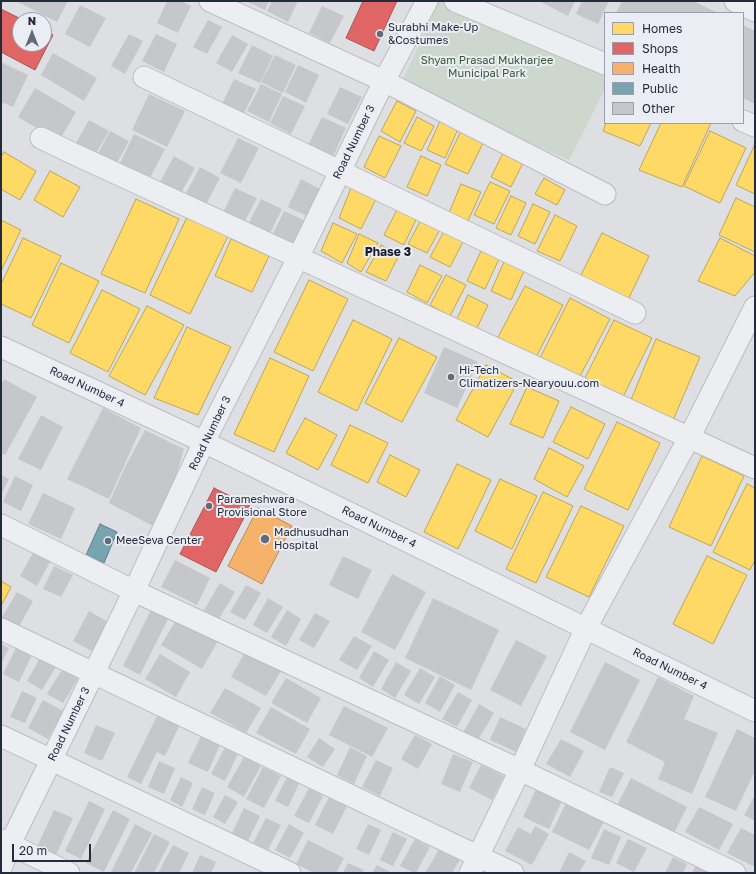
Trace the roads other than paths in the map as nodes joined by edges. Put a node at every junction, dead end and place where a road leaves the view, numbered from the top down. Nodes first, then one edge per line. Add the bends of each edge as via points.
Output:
1 (210, 1) edge
2 (427, 1) edge
3 (455, 1) edge
4 (735, 1) edge
5 (755, 11) edge
6 (604, 64) edge
7 (144, 78) dead end
8 (384, 81) junction
9 (744, 121) edge
10 (755, 126) edge
11 (41, 138) dead end
12 (339, 172) junction
13 (605, 194) dead end
14 (298, 258) junction
15 (755, 307) edge
16 (635, 313) dead end
17 (1, 347) edge
18 (689, 438) junction
19 (204, 442) junction
20 (755, 468) edge
21 (1, 525) edge
22 (134, 591) junction
23 (586, 628) junction
24 (1, 629) edge
25 (94, 673) junction
26 (755, 710) edge
27 (1, 736) edge
28 (51, 760) junction
29 (520, 770) junction
30 (6, 842) edge
31 (474, 864) edge
32 (1, 868) edge
33 (69, 873) edge
34 (290, 873) edge
35 (513, 873) edge
36 (735, 873) edge

1 - 8 street
2 - 8 street, Road Number 3
3 - 6 street
4 - 5 street
7 - 12 street
8 - 12 street, Road Number 3
8 - 13 street
9 - 10 street
11 - 14 street
12 - 14 street, Road Number 3
12 - 16 street
14 - 18 street
14 - 19 street, Road Number 3
15 - 18 street
17 - 19 street, Road Number 4
18 - 20 street
18 - 23 street
19 - 22 street, Road Number 3
19 - 23 street, Road Number 4
21 - 22 street
22 - 25 street, Road Number 3
22 - 29 street
23 - 26 street, Road Number 4
23 - 29 street
24 - 25 street
25 - 28 street, Road Number 3
25 - 31 street
27 - 28 street
28 - 30 street, Road Number 3
28 - 34 street
29 - 31 street
29 - 36 street
30 - 32 street, Road Number 3
30 - 33 street
31 - 35 street

